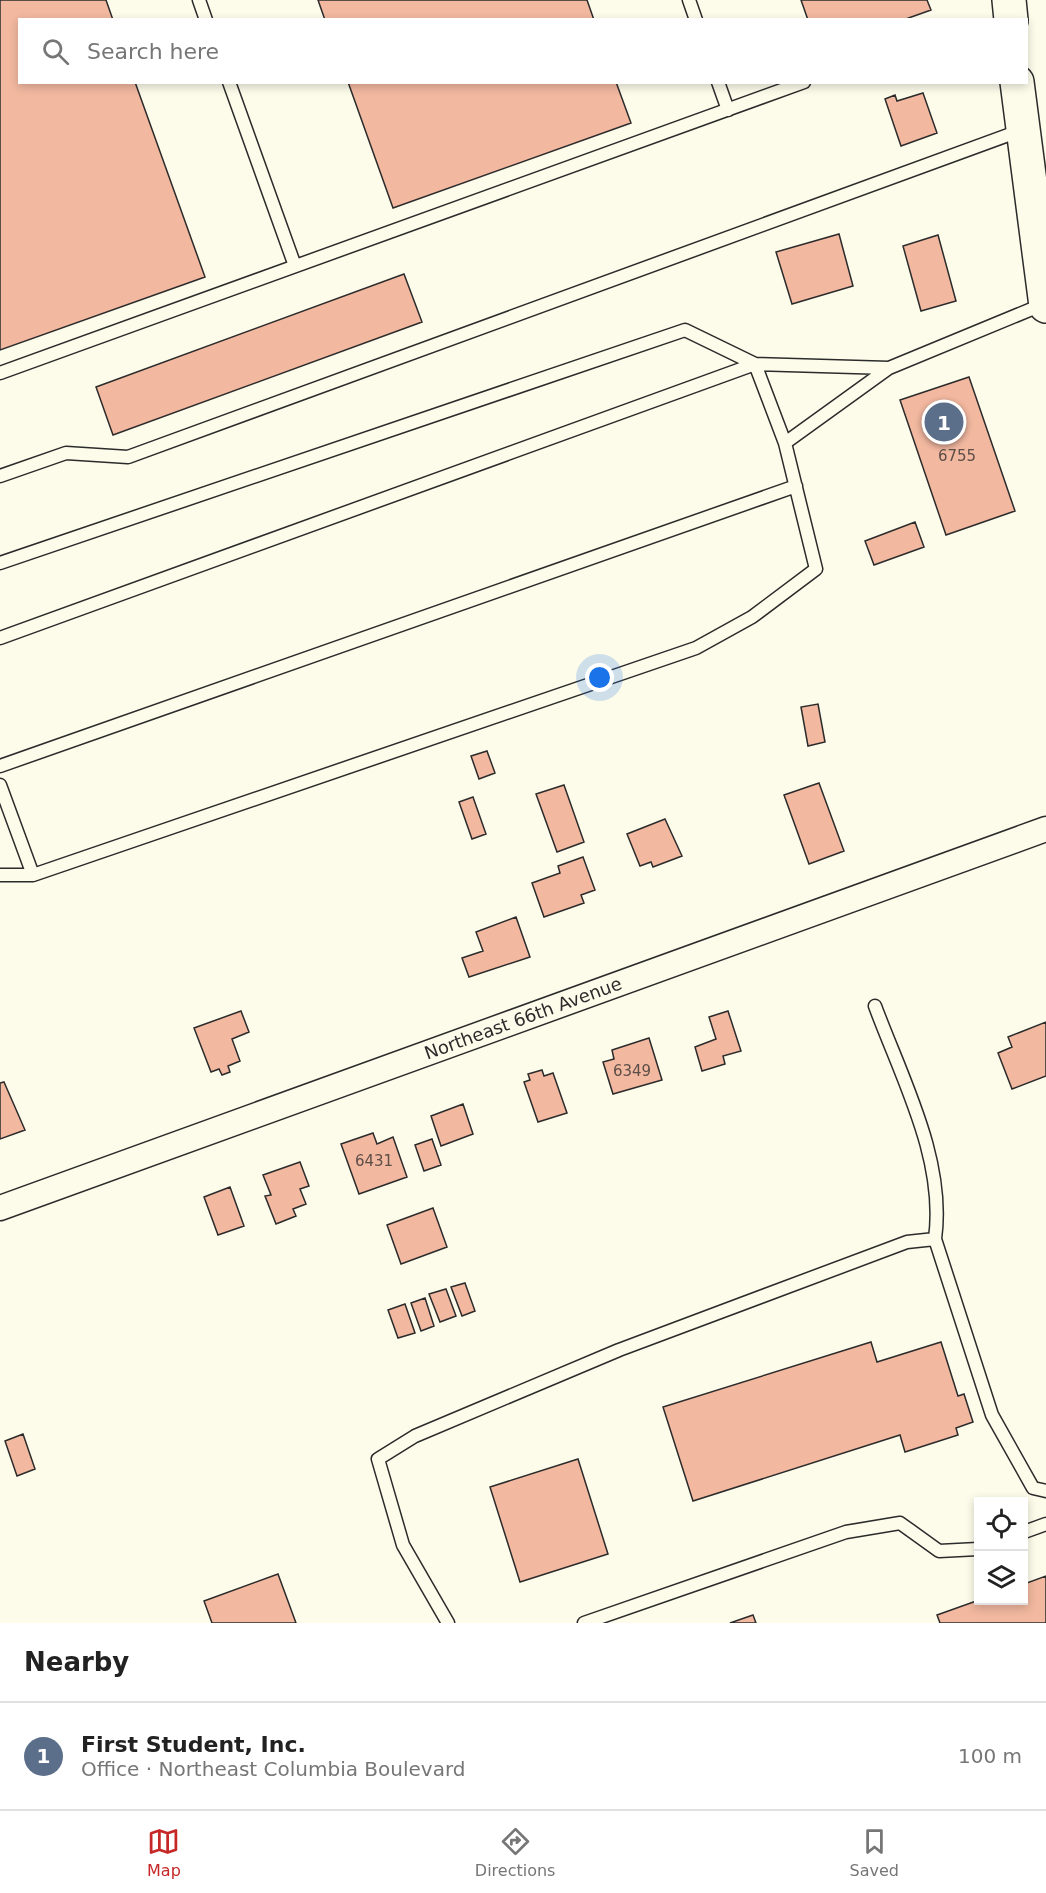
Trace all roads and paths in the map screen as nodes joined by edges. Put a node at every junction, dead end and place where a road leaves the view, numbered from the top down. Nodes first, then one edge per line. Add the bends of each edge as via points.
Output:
1 (199, 0) edge
2 (689, 0) edge
3 (205, 18) edge
4 (695, 18) edge
5 (230, 84) edge
6 (719, 84) edge
7 (799, 84) edge
8 (1017, 84) edge
9 (728, 110) junction
10 (1022, 130) junction
11 (295, 266) junction
12 (1046, 305) edge
13 (755, 364) junction
14 (889, 368) junction
15 (0, 373) edge
16 (785, 443) junction
17 (0, 476) edge
18 (796, 486) junction
19 (0, 563) edge
20 (0, 639) edge
21 (0, 766) edge
22 (0, 785) edge
23 (1046, 828) edge
24 (0, 875) edge
25 (33, 875) junction
26 (875, 1006) dead end
27 (0, 1208) edge
28 (935, 1239) junction
29 (1046, 1491) edge
30 (1046, 1524) edge
31 (1028, 1530) edge
32 (974, 1549) edge
33 (448, 1623) edge
34 (584, 1623) edge

1 - 3 lane
2 - 4 lane
5 - 11 lane
6 - 9 lane
7 - 9 lane
8 - 10 main road
9 - 11 lane
10 - 12 main road
10 - 17 lane via 128,457 66,453
11 - 15 lane
12 - 14 lane
13 - 14 lane
13 - 16 lane
13 - 19 lane via 685,330
13 - 20 lane
14 - 16 lane
16 - 18 lane
18 - 21 lane
18 - 25 lane via 816,569 752,617 696,648
22 - 25 lane
23 - 27 street, Northeast 66th Avenue
24 - 25 lane
26 - 28 lane via 932,1158
28 - 29 lane via 992,1415 1034,1488
28 - 33 lane via 907,1242 619,1350 415,1436 378,1459 403,1545
30 - 31 lane
32 - 34 lane via 939,1551 900,1523 857,1530

